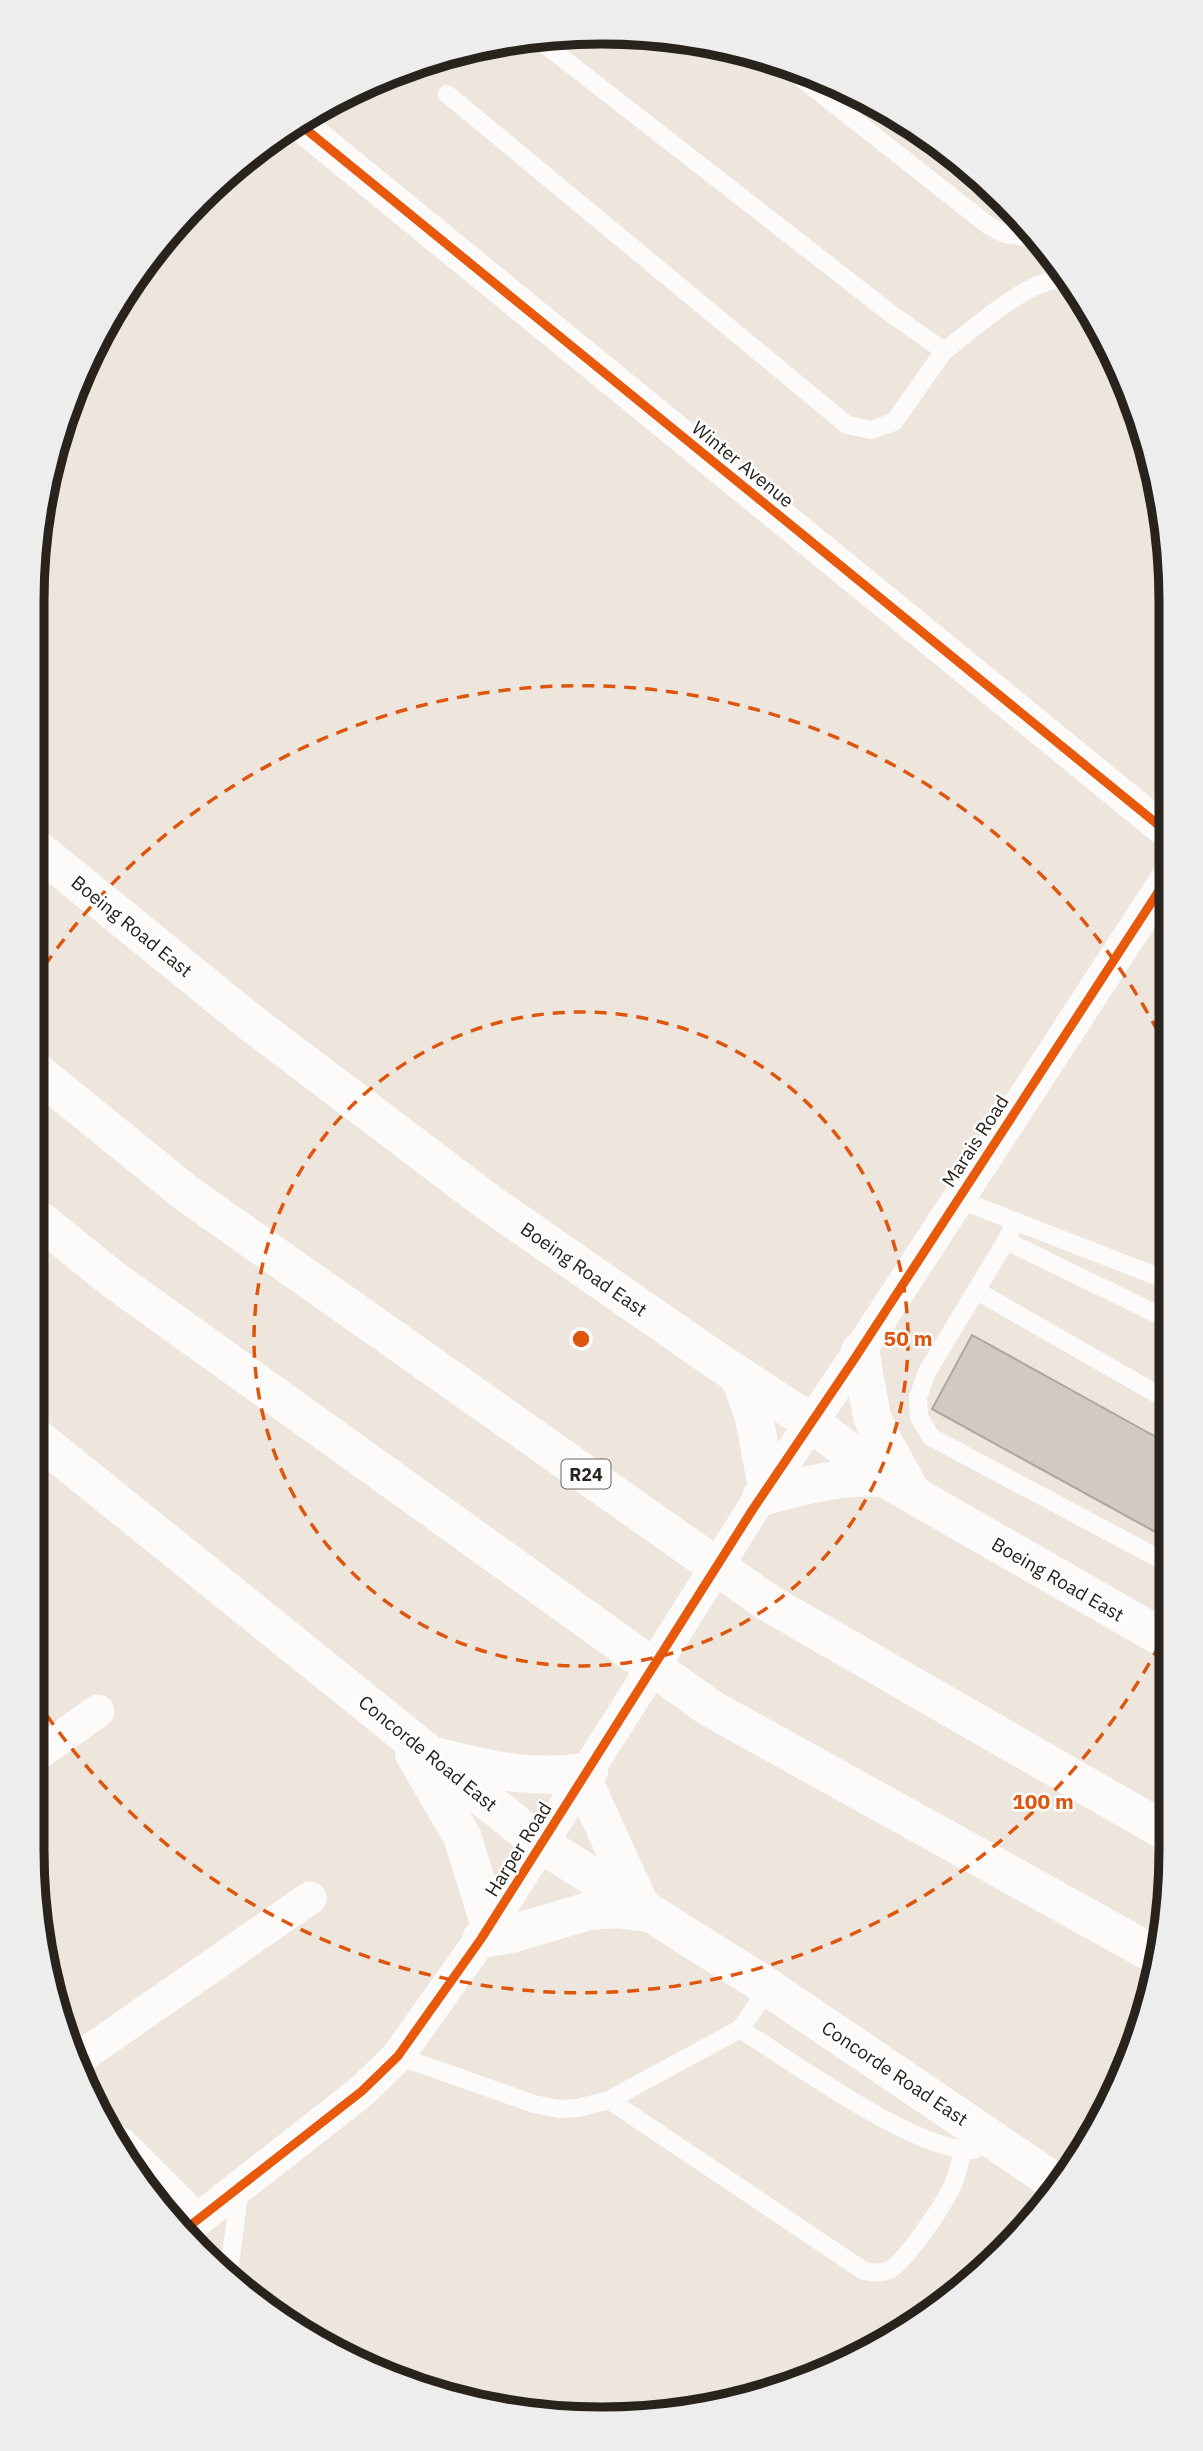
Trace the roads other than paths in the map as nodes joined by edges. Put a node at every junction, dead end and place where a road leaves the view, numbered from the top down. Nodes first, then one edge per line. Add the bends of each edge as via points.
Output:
1 (548, 47) edge
2 (808, 83) edge
3 (447, 94) dead end
4 (306, 129) edge
5 (1023, 236) edge
6 (1055, 278) edge
7 (944, 351) junction
8 (1159, 825) edge
9 (44, 855) edge
10 (1159, 891) edge
11 (44, 1078) edge
12 (958, 1199) junction
13 (1015, 1222) junction
14 (44, 1224) edge
15 (1006, 1241) junction
16 (1159, 1277) edge
17 (977, 1291) junction
18 (1159, 1315) edge
19 (860, 1351) junction
20 (739, 1376) junction
21 (1159, 1395) edge
22 (810, 1422) junction
23 (44, 1444) edge
24 (899, 1488) junction
25 (761, 1498) junction
26 (1159, 1558) edge
27 (1159, 1636) edge
28 (99, 1711) dead end
29 (414, 1743) junction
30 (44, 1750) edge
31 (589, 1771) junction
32 (1159, 1828) edge
33 (541, 1844) junction
34 (310, 1898) dead end
35 (647, 1909) junction
36 (486, 1933) junction
37 (1150, 1952) edge
38 (769, 1988) junction
39 (740, 2029) junction
40 (83, 2055) edge
41 (398, 2056) junction
42 (609, 2100) junction
43 (1008, 2148) junction
44 (963, 2150) junction
45 (1051, 2179) edge
46 (240, 2186) junction
47 (164, 2196) edge
48 (187, 2222) edge
49 (190, 2226) edge
50 (230, 2265) edge

1 - 7 lane
2 - 5 lane via 989,226
3 - 7 lane via 848,425 871,430 894,422
4 - 8 street, Winter Avenue
6 - 7 lane via 1011,300
9 - 20 main road, Boeing Road East via 250,1022 488,1202
10 - 12 street, Marais Road
11 - 32 main road, R24 via 186,1193 767,1602
12 - 13 lane
12 - 19 street, Marais Road
13 - 15 lane
13 - 16 lane
14 - 37 main road via 114,1280 710,1708
15 - 17 lane
15 - 18 lane
17 - 21 lane
17 - 26 lane via 927,1372 918,1397 919,1417 931,1437
19 - 22 street, Marais Road
19 - 24 main road via 872,1417
20 - 22 main road, Boeing Road East
20 - 25 main road via 754,1417
22 - 24 main road, Boeing Road East
22 - 25 street, Harper Road
23 - 29 main road, Concorde Road East
24 - 25 main road via 864,1477 831,1480
24 - 27 main road, Boeing Road East
25 - 31 street, Harper Road
28 - 30 street
29 - 31 main road via 511,1774 564,1776
29 - 33 main road, Concorde Road East
29 - 36 main road via 462,1836
31 - 33 street, Harper Road
31 - 35 main road
33 - 35 main road, Concorde Road East
33 - 36 street, Harper Road
34 - 40 street
35 - 36 main road via 589,1911 511,1934
35 - 38 main road, Concorde Road East
36 - 41 street, Harper Road
38 - 39 lane
38 - 43 main road, Concorde Road East
39 - 42 lane
39 - 44 lane via 897,2126
41 - 42 lane via 534,2104 560,2109
41 - 46 street, Harper Road via 362,2091
42 - 44 lane via 872,2273 892,2269 943,2203
43 - 44 lane
43 - 45 main road, Concorde Road East
46 - 49 street, Harper Road
46 - 50 lane
47 - 48 street

